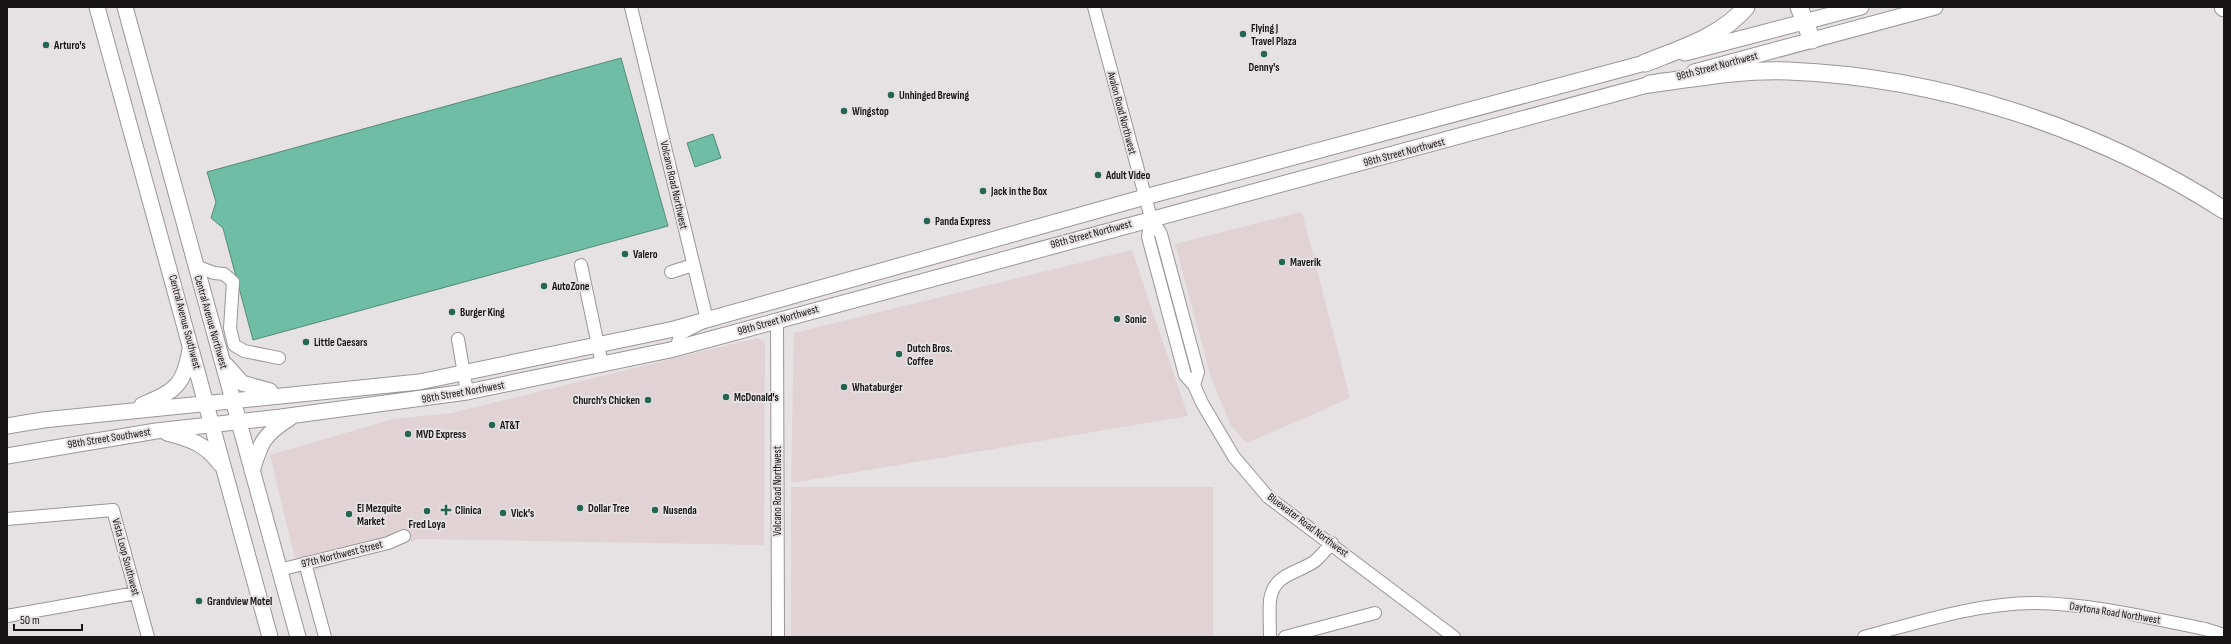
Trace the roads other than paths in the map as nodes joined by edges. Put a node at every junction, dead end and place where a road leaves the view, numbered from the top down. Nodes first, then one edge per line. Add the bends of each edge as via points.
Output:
1 (97, 7) edge
2 (125, 7) edge
3 (631, 7) edge
4 (1094, 7) edge
5 (1746, 7) edge
6 (1799, 7) edge
7 (1861, 7) edge
8 (1935, 7) edge
9 (1805, 23) junction
10 (1812, 40) junction
11 (1645, 63) junction
12 (1650, 84) junction
13 (1145, 197) junction
14 (2224, 210) edge
15 (1151, 218) junction
16 (581, 265) dead end
17 (693, 265) junction
18 (196, 266) junction
19 (671, 272) dead end
20 (840, 282) junction
21 (745, 310) junction
22 (707, 320) junction
23 (777, 320) junction
24 (458, 338) dead end
25 (679, 341) junction
26 (191, 342) junction
27 (598, 345) junction
28 (279, 358) dead end
29 (222, 361) junction
30 (602, 364) junction
31 (465, 373) junction
32 (467, 392) junction
33 (287, 395) junction
34 (233, 400) junction
35 (206, 403) junction
36 (130, 410) junction
37 (294, 415) junction
38 (238, 421) junction
39 (212, 424) junction
40 (7, 426) edge
41 (156, 431) junction
42 (7, 456) edge
43 (224, 469) junction
44 (252, 471) junction
45 (7, 519) edge
46 (404, 536) dead end
47 (1332, 543) junction
48 (305, 563) junction
49 (279, 570) junction
50 (136, 593) junction
51 (1375, 613) dead end
52 (7, 616) edge
53 (2224, 635) edge
54 (148, 637) edge
55 (270, 637) edge
56 (298, 637) edge
57 (326, 637) edge
58 (778, 637) edge
59 (1270, 637) edge
60 (1285, 637) edge
61 (1454, 637) edge
62 (1864, 637) edge

1 - 26 main road, Central Avenue Southwest
2 - 18 main road, Central Avenue Northwest
3 - 17 street, Volcano Road Northwest
4 - 13 street, Avalon Road Northwest
5 - 11 highway via 1726,26 1709,36
6 - 9 highway
7 - 9 main road, 98th Street Northwest
8 - 10 main road, 98th Street Northwest
9 - 10 highway
9 - 11 main road, 98th Street Northwest
10 - 12 main road, 98th Street Northwest
11 - 13 main road, 98th Street Northwest
12 - 14 highway via 1737,73 1787,71 1869,78 1916,86 2021,115 2112,150 2197,192
12 - 15 main road, 98th Street Northwest via 1286,184
13 - 15 street, Avalon Road Northwest
13 - 20 main road, 98th Street Northwest
15 - 23 main road, 98th Street Northwest
15 - 47 street, Bluewater Road Northwest via 1148,236 1186,375 1234,457 1268,497
16 - 27 street
17 - 19 street
17 - 22 street, Volcano Road Northwest
18 - 28 street via 224,274 233,282 230,328 234,345 244,351
18 - 29 main road, Central Avenue Northwest
20 - 21 main road, 98th Street Northwest
20 - 23 main road via 826,294 777,310
21 - 22 main road, 98th Street Northwest
21 - 25 main road via 727,322
22 - 25 street
22 - 27 main road, 98th Street Northwest
23 - 25 main road, 98th Street Northwest
23 - 58 street, Volcano Road Northwest
24 - 31 street
25 - 30 main road, 98th Street Northwest
26 - 35 main road, Central Avenue Southwest
26 - 36 main road via 185,375 178,386
27 - 30 street
27 - 31 main road, 98th Street Northwest
29 - 33 main road via 242,383 252,388
29 - 34 main road, Central Avenue Northwest
30 - 32 main road, 98th Street Northwest
31 - 32 street
31 - 33 main road, 98th Street Northwest via 420,382
32 - 37 main road, 98th Street Northwest
33 - 34 main road, 98th Street Northwest
34 - 35 main road, 98th Street Southwest
34 - 38 main road, Central Avenue Northwest
35 - 36 main road, 98th Street Southwest
35 - 39 main road, Central Avenue Southwest
36 - 40 main road, 98th Street Southwest
37 - 38 main road, 98th Street Northwest
37 - 44 main road via 271,430 260,446
38 - 39 main road, 98th Street Southwest
38 - 44 main road, Central Avenue Northwest
39 - 41 main road, 98th Street Southwest
39 - 43 main road, Central Avenue Southwest
41 - 42 main road, 98th Street Southwest
41 - 43 main road via 195,441 213,454
43 - 55 main road, Central Avenue Southwest
44 - 49 main road, Central Avenue Northwest
45 - 50 street, Vista Loop Southwest via 113,510
46 - 48 street, 97th Northwest Street via 388,543
47 - 59 street via 1316,560 1301,570 1284,575 1274,586 1270,599
47 - 61 street, Bluewater Road Northwest
48 - 49 street, 97th Northwest Street
48 - 57 street
49 - 56 main road, Central Avenue Northwest
50 - 52 street
50 - 54 street, Vista Loop Southwest
51 - 60 street
53 - 62 street, Daytona Road Northwest via 2082,605 2035,603 1969,610

